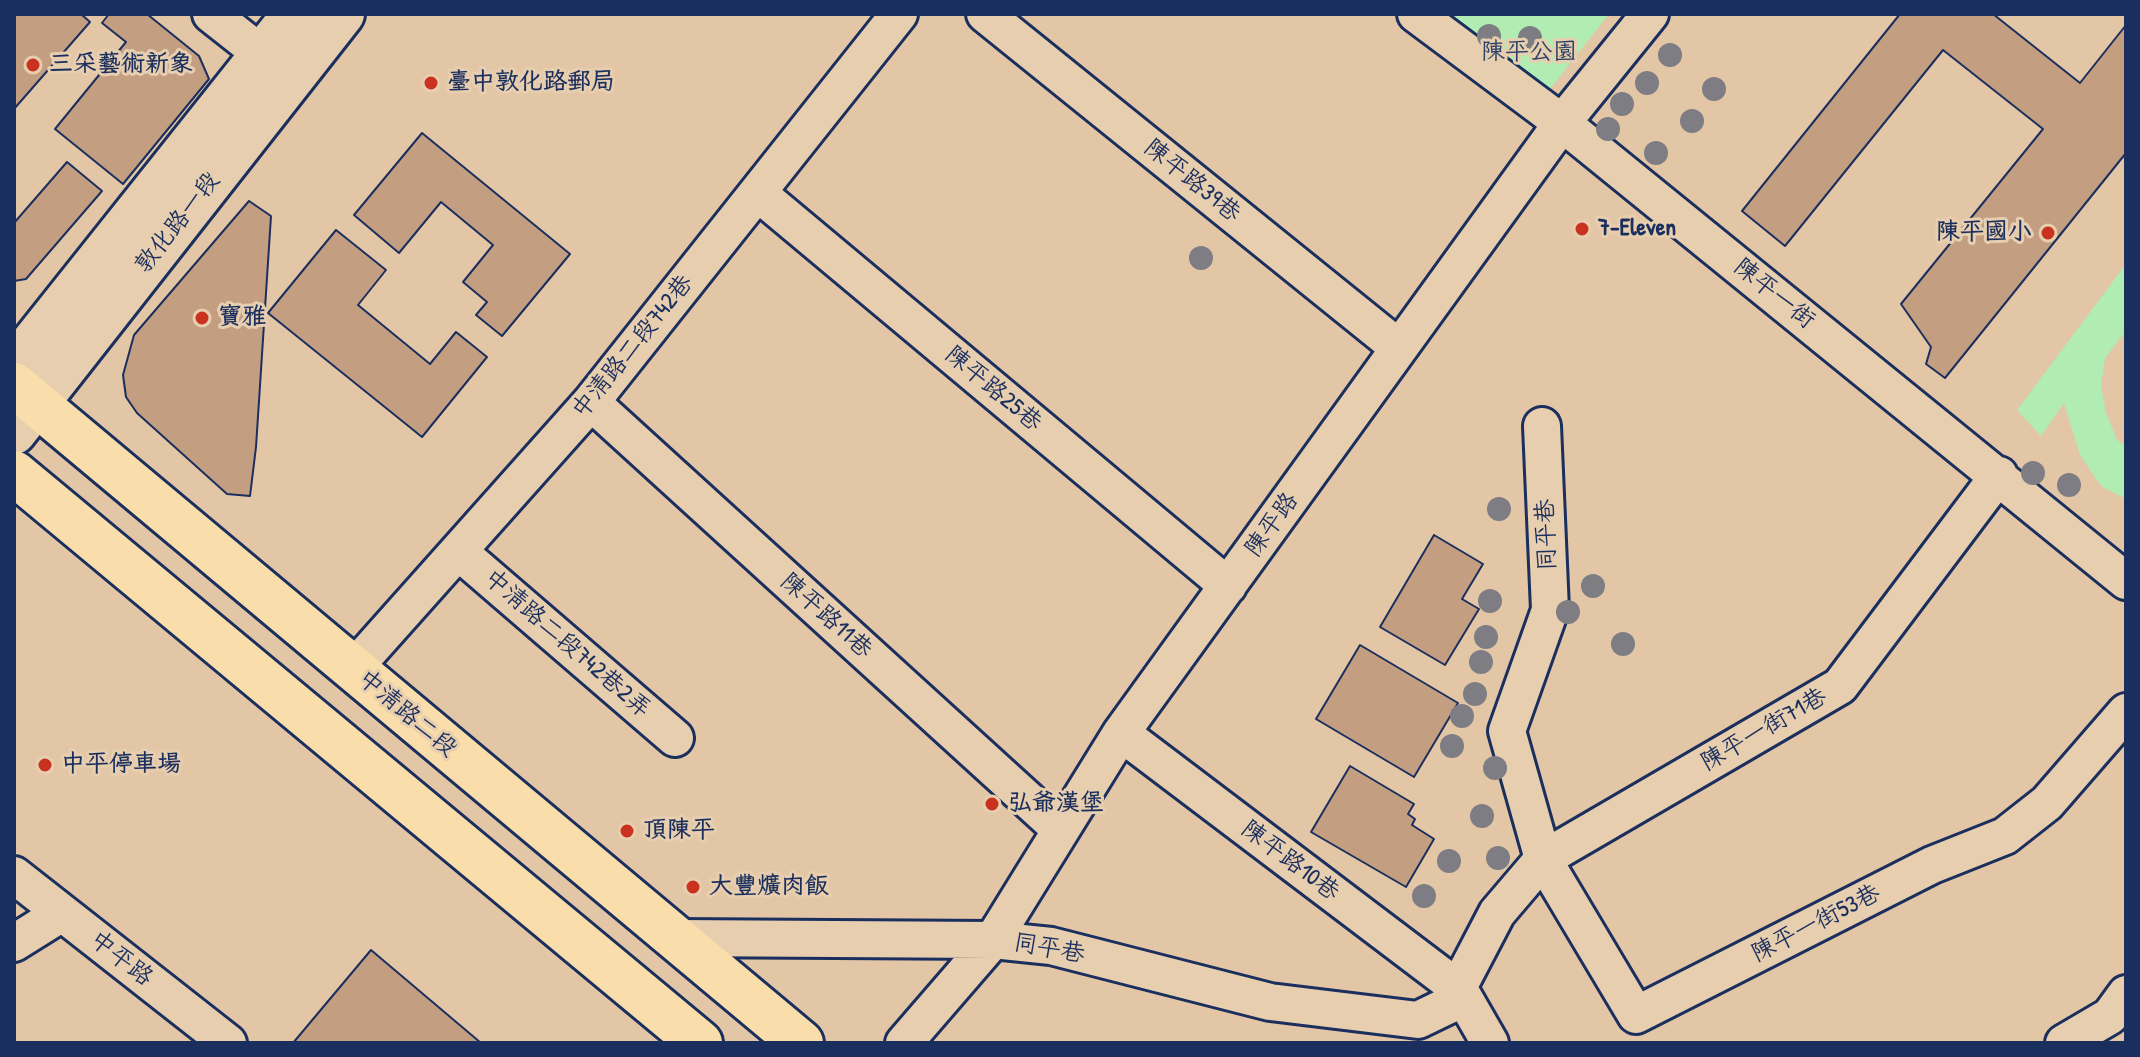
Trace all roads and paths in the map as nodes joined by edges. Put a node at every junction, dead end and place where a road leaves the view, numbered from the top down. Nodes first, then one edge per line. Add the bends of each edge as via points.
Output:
1 (211, 14) edge
2 (295, 14) edge
3 (342, 14) edge
4 (899, 14) edge
5 (985, 14) edge
6 (1416, 14) edge
7 (1650, 14) edge
8 (277, 66) junction
9 (1562, 123) junction
10 (758, 193) junction
11 (1399, 348) junction
12 (14, 367) edge
13 (591, 402) junction
14 (22, 407) edge
15 (1542, 426) dead end
16 (14, 473) edge
17 (1999, 475) junction
18 (458, 551) junction
19 (2126, 581) edge
20 (1228, 586) junction
21 (353, 669) junction
22 (2126, 712) edge
23 (1121, 733) junction
24 (675, 738) dead end
25 (1061, 830) junction
26 (1543, 859) junction
27 (14, 875) edge
28 (62, 913) junction
29 (674, 938) junction
30 (993, 940) junction
31 (14, 943) edge
32 (1459, 989) junction
33 (2126, 994) edge
34 (1418, 1020) junction
35 (1489, 1041) edge
36 (228, 1043) edge
37 (700, 1043) edge
38 (801, 1043) edge
39 (904, 1043) edge
40 (2064, 1043) edge

1 - 8 street
2 - 8 street, 敦化路一段
3 - 8 street, 敦化路一段
4 - 10 street, 中清路二段742巷
5 - 11 street, 陳平路39巷
6 - 9 street, 陳平一街
7 - 9 street, 陳平路
8 - 12 street, 敦化路一段
8 - 14 street, 敦化路一段
9 - 11 street, 陳平路
9 - 17 street, 陳平一街
10 - 13 street, 中清路二段742巷
10 - 20 street, 陳平路25巷
11 - 20 street, 陳平路
13 - 18 street, 中清路二段742巷
13 - 25 street, 陳平路11巷
14 - 21 main road, 中清路二段
15 - 26 street, 同平巷 via 1550,610 1507,731
16 - 37 main road
17 - 19 street, 陳平一街
17 - 26 street, 陳平一街71巷 via 1840,686
18 - 21 street, 中清路二段742巷
18 - 24 street, 中清路二段742巷2弄
20 - 23 street, 陳平路
21 - 29 main road, 中清路二段
22 - 26 street, 陳平一街53巷 via 2047,803 2005,836 1932,865 1636,1015
23 - 25 street, 陳平路
23 - 32 street, 陳平路10巷
25 - 30 street, 陳平路
26 - 32 street via 1497,913
27 - 28 street, 中平路
28 - 31 street
28 - 36 street, 中平路
29 - 30 street, 同平巷
29 - 38 main road, 中清路二段
30 - 34 street, 同平巷 via 1051,946 1270,1002
30 - 39 street, 陳平路
32 - 34 street via 1449,1005
32 - 35 street, 同平巷
33 - 40 street via 2110,1016
34 - 35 street, 同平巷

